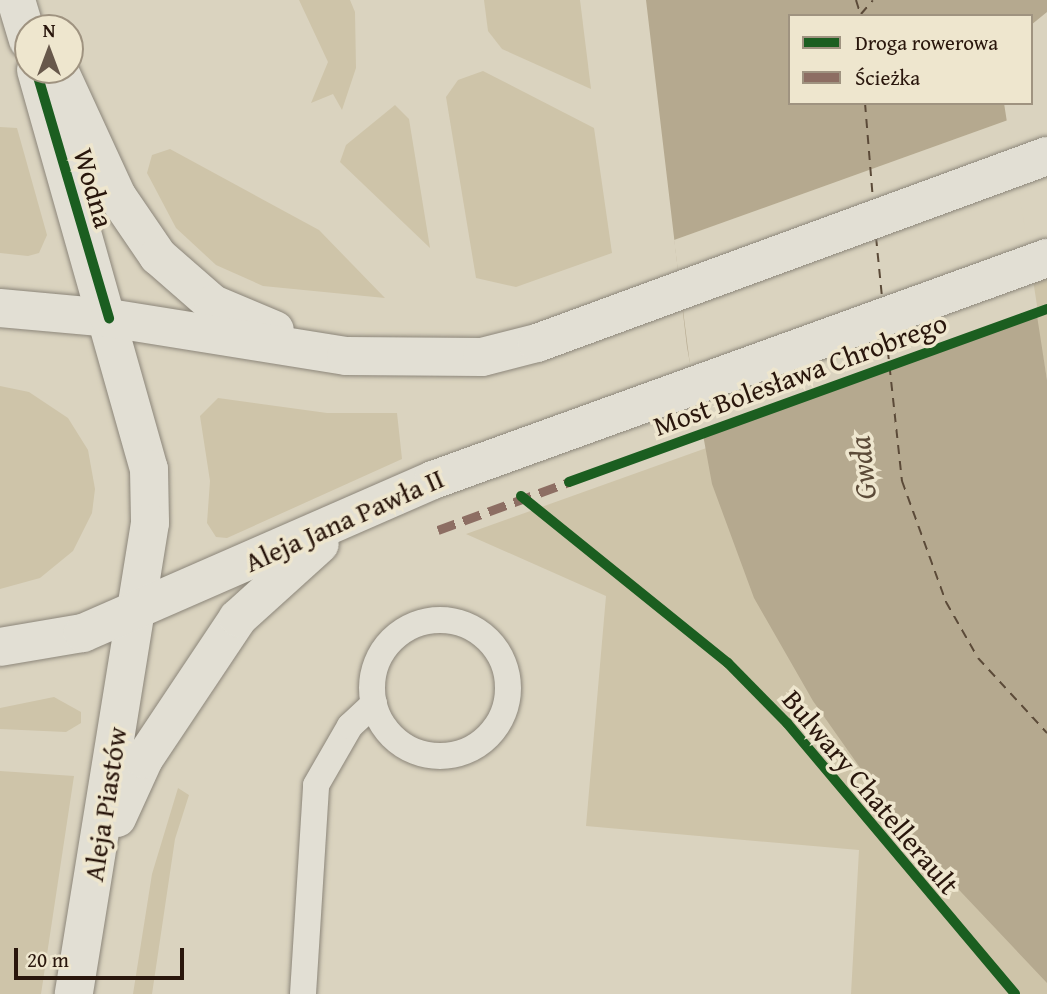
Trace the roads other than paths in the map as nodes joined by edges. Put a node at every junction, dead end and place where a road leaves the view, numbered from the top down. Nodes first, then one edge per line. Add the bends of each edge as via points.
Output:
1 (40, 84) edge
2 (65, 84) edge
3 (1047, 156) edge
4 (1047, 258) edge
5 (0, 308) edge
6 (109, 318) junction
7 (346, 356) junction
8 (557, 433) joint
9 (385, 501) junction
10 (133, 613) junction
11 (0, 647) edge
12 (374, 704) junction
13 (94, 872) junction
14 (74, 994) edge
15 (303, 994) edge

1 - 6 main road, Wodna
2 - 7 main road via 117,196 158,256 213,304
3 - 7 main road via 537,343 482,357
4 - 8 main road, Most Bolesława Chrobrego
5 - 6 main road
6 - 7 main road
6 - 10 main road, Wodna via 149,469 150,523
8 - 9 main road, Aleja Jana Pawła II
9 - 10 main road, Aleja Jana Pawła II
9 - 13 main road via 304,555 238,618 144,759
10 - 11 main road, Aleja Jana Pawła II via 83,633
10 - 13 main road, Aleja Piastów
12 - 12 lane via 403,745 452,754 495,728 508,679 484,636 436,620 404,630 380,655
12 - 15 lane via 349,726 316,785
13 - 14 main road, Aleja Piastów

